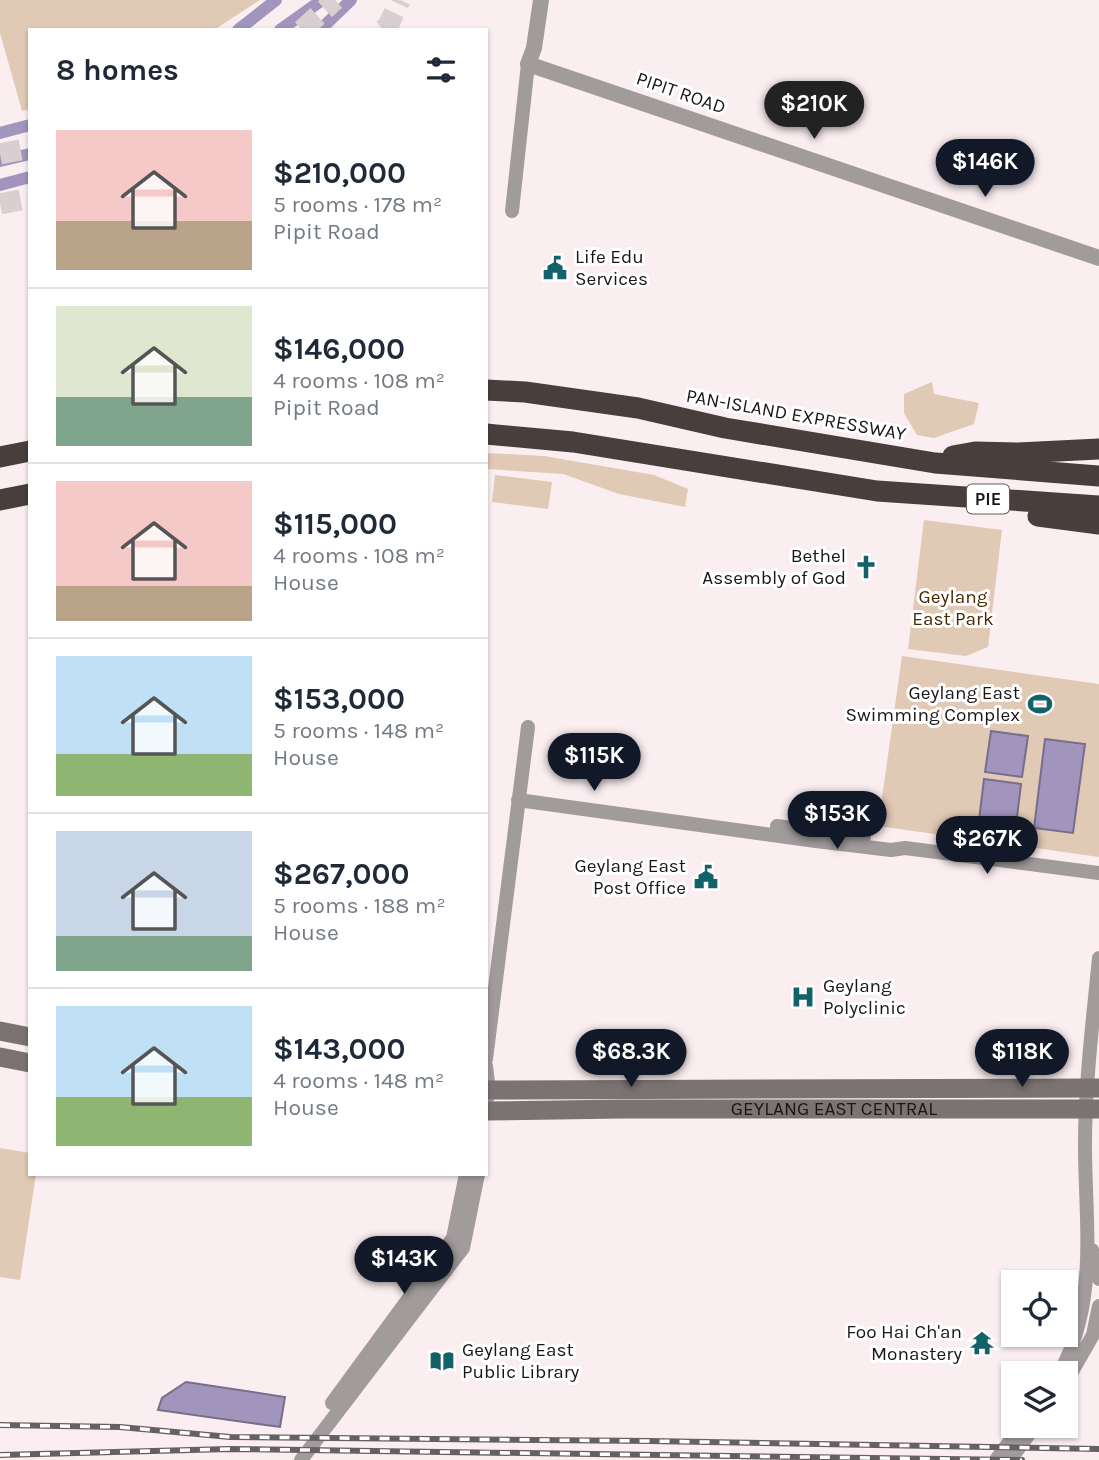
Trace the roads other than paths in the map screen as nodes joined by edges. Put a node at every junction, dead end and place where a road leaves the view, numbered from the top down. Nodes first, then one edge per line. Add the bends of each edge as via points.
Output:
1 (541, 0) edge
2 (528, 64) junction
3 (512, 211) dead end
4 (1099, 258) edge
5 (488, 390) edge
6 (488, 434) edge
7 (1099, 449) edge
8 (28, 452) edge
9 (0, 457) edge
10 (934, 463) junction
11 (1099, 476) edge
12 (877, 491) junction
13 (28, 494) edge
14 (0, 500) edge
15 (1099, 506) edge
16 (1099, 524) edge
17 (528, 727) dead end
18 (518, 796) junction
19 (1099, 873) edge
20 (1099, 958) edge
21 (0, 1031) edge
22 (28, 1037) edge
23 (488, 1043) edge
24 (0, 1057) edge
25 (28, 1063) edge
26 (1093, 1088) edge
27 (488, 1094) edge
28 (1093, 1109) edge
29 (488, 1111) edge
30 (466, 1176) edge
31 (478, 1176) edge
32 (1087, 1231) junction
33 (1099, 1279) edge
34 (1099, 1306) edge
35 (1066, 1361) edge
36 (1078, 1361) edge
37 (1012, 1438) edge
38 (1026, 1438) edge
39 (289, 1460) edge
40 (301, 1460) edge
41 (996, 1460) edge
42 (1010, 1460) edge

1 - 2 street
2 - 3 street
2 - 4 street, PIPIT ROAD
5 - 10 highway, PAN-ISLAND EXPRESSWAY / PIE via 638,408 725,428
6 - 12 highway, PIE via 573,442
7 - 10 highway via 975,452
8 - 9 highway
10 - 11 highway, PAN-ISLAND EXPRESSWAY / PIE
12 - 15 highway, PIE
12 - 16 highway
13 - 14 highway
17 - 18 street
18 - 19 street via 892,841 905,848
18 - 23 street
20 - 26 street
21 - 22 main road
24 - 25 main road
26 - 27 main road, GEYLANG EAST CENTRAL
26 - 28 street
28 - 29 main road, GEYLANG EAST CENTRAL
28 - 32 street
30 - 39 street via 457,1225 448,1246
31 - 40 street via 463,1248
32 - 33 street
32 - 35 street via 1082,1322
34 - 36 street via 1093,1335
37 - 41 street
38 - 42 street

